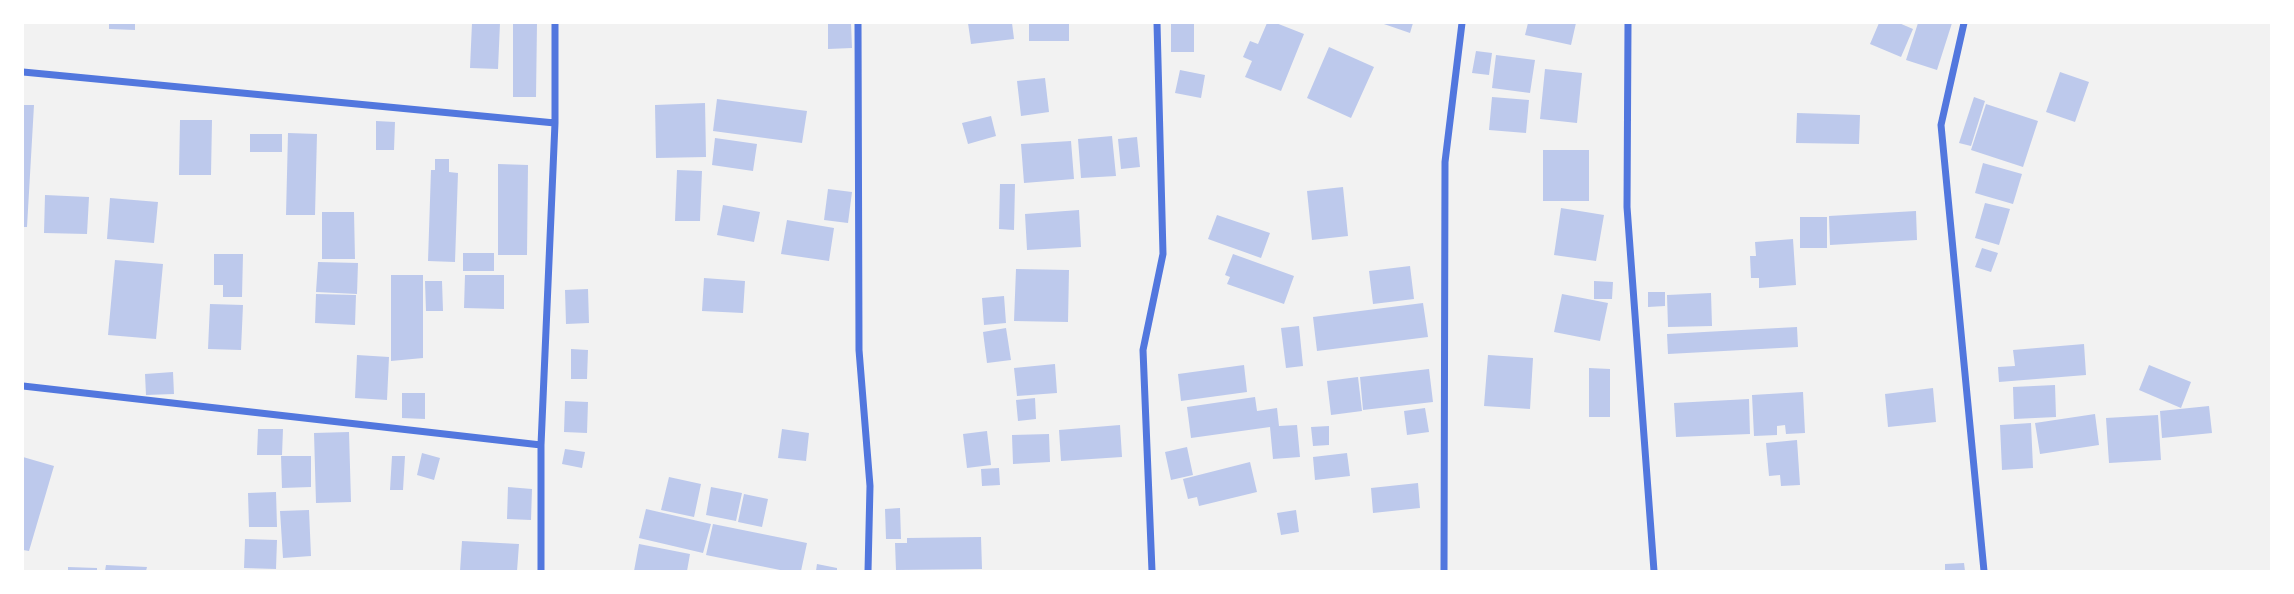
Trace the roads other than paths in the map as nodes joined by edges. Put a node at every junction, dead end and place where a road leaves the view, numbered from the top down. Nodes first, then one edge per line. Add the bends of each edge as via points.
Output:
1 (555, 23) edge
2 (858, 23) edge
3 (1157, 23) edge
4 (1462, 23) edge
5 (1628, 23) edge
6 (1965, 23) edge
7 (23, 72) edge
8 (555, 123) junction
9 (23, 386) edge
10 (541, 445) junction
11 (541, 571) edge
12 (867, 571) edge
13 (1152, 571) edge
14 (1444, 571) edge
15 (1654, 571) edge
16 (1983, 571) edge

1 - 8 street
2 - 12 street via 859,350 870,486
3 - 13 street via 1163,254 1143,350
4 - 14 street via 1445,162
5 - 15 street via 1627,207
6 - 16 street via 1941,125
7 - 8 street
8 - 10 street
9 - 10 street
10 - 11 street

